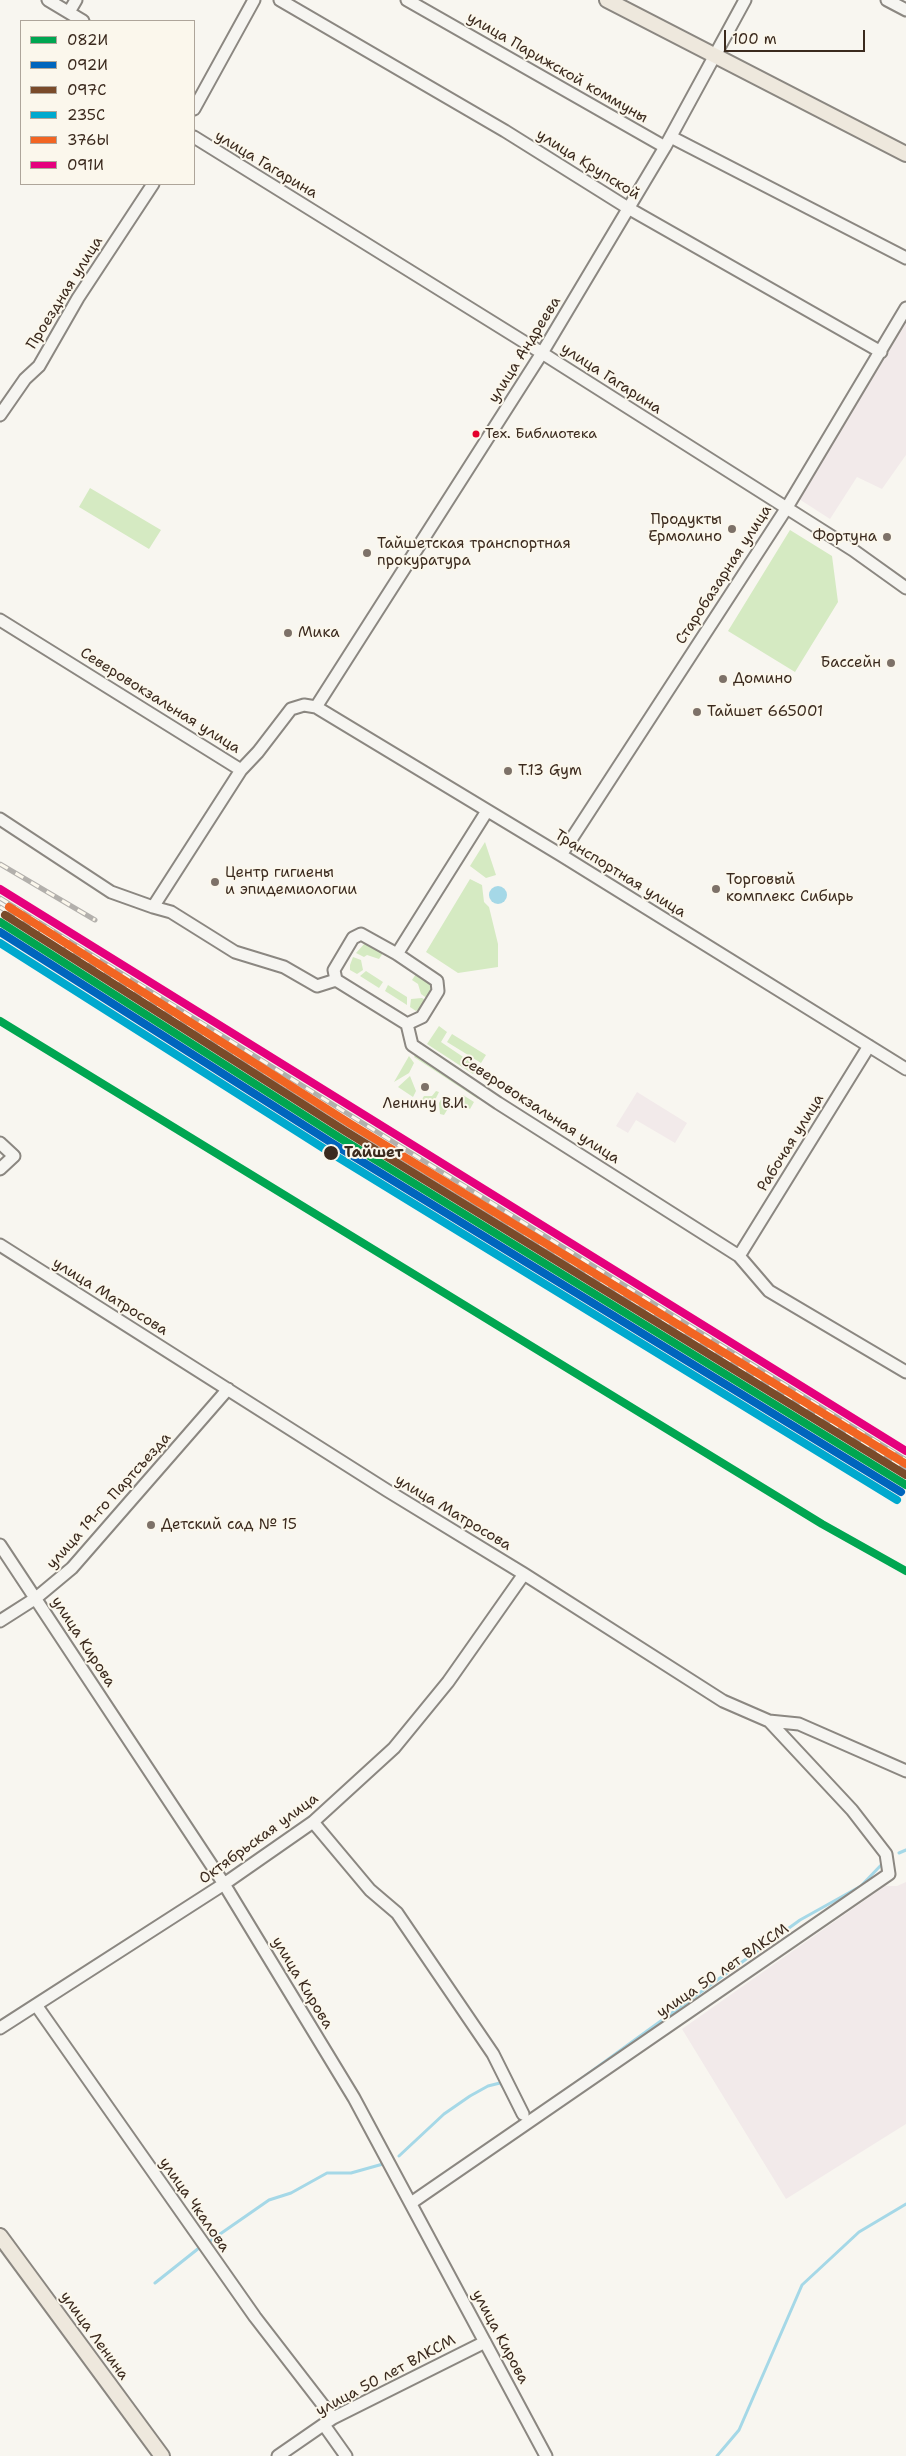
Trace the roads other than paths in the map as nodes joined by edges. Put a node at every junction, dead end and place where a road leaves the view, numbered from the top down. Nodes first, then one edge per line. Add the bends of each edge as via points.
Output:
1 (48, 0) edge
2 (76, 0) edge
3 (254, 0) edge
4 (280, 0) edge
5 (407, 0) edge
6 (607, 0) edge
7 (745, 0) edge
8 (887, 0) edge
9 (906, 10) edge
10 (69, 12) junction
11 (81, 20) edge
12 (714, 54) junction
13 (195, 107) edge
14 (195, 138) edge
15 (668, 142) junction
16 (906, 154) edge
17 (152, 185) edge
18 (628, 208) junction
19 (906, 258) edge
20 (906, 308) edge
21 (881, 352) junction
22 (542, 353) junction
23 (0, 416) edge
24 (786, 509) junction
25 (906, 588) edge
26 (0, 620) edge
27 (316, 707) junction
28 (241, 770) junction
29 (487, 810) junction
30 (0, 819) edge
31 (561, 855) junction
32 (153, 907) junction
33 (397, 954) junction
34 (336, 980) junction
35 (408, 1024) junction
36 (868, 1046) junction
37 (906, 1069) edge
38 (0, 1143) edge
39 (0, 1170) edge
40 (0, 1245) edge
41 (739, 1256) junction
42 (906, 1372) edge
43 (228, 1389) junction
44 (0, 1545) edge
45 (524, 1574) junction
46 (36, 1598) junction
47 (0, 1621) edge
48 (769, 1721) junction
49 (906, 1771) edge
50 (313, 1822) junction
51 (224, 1884) junction
52 (36, 2005) junction
53 (0, 2028) edge
54 (523, 2114) dead end
55 (411, 2203) junction
56 (0, 2236) edge
57 (485, 2342) junction
58 (328, 2422) junction
59 (162, 2456) edge
60 (278, 2456) edge
61 (346, 2456) edge
62 (546, 2456) edge

1 - 10 street
2 - 10 street
3 - 13 street
4 - 18 street, улица Крупской via 505,131
5 - 15 street, улица Парижской коммуны
6 - 12 main road
7 - 12 street, улица Андреева
8 - 9 street
10 - 11 street
12 - 15 street, улица Андреева
12 - 16 main road
14 - 22 street, улица Гагарина
15 - 18 street, улица Андреева
15 - 19 street, улица Парижской коммуны
17 - 23 street, Проездная улица via 78,298 39,366 25,379
18 - 21 street, улица Крупской
18 - 22 street, улица Андреева
20 - 21 street, Старобазарная улица
21 - 24 street, Старобазарная улица
22 - 24 street, улица Гагарина
22 - 27 street, улица Андреева
24 - 25 street, улица Гагарина via 853,550
24 - 31 street, Старобазарная улица
26 - 28 street, Северовокзальная улица
27 - 28 street via 304,705 291,709
27 - 29 street, Транспортная улица
28 - 32 street, Северовокзальная улица
29 - 31 street, Транспортная улица
29 - 33 street
30 - 32 street via 111,892
31 - 36 street, Транспортная улица
32 - 34 street via 171,912 235,952 284,967 317,986
33 - 34 street via 361,934 353,938 334,970
33 - 35 street via 437,981 438,991 422,1017
34 - 35 street
35 - 41 street, Северовокзальная улица via 412,1045
36 - 37 street, Транспортная улица
36 - 41 street, Рабочая улица
38 - 39 street via 14,1156
40 - 43 street, улица Матросова
41 - 42 street, Северовокзальная улица via 769,1291
43 - 45 street, улица Матросова
43 - 46 street, улица 19-го Партсъезда via 72,1568
44 - 46 street, улица Кирова
45 - 48 street, улица Матросова via 722,1702
45 - 50 street, Октябрьская улица via 448,1682 394,1748
46 - 47 street, улица 19-го Партсъезда
46 - 51 street, улица Кирова
48 - 49 street, улица Матросова via 799,1724
48 - 55 street, улица 50 лет ВЛКСМ via 852,1810 886,1854 889,1874
50 - 51 street, Октябрьская улица
50 - 54 street via 370,1890 397,1913 493,2054
51 - 52 street, Октябрьская улица
51 - 55 street, улица Кирова via 354,2098
52 - 53 street, Октябрьская улица
52 - 58 street, улица Чкалова
55 - 57 street, улица Кирова
56 - 59 main road, улица Ленина
57 - 58 street, улица 50 лет ВЛКСМ
57 - 62 street, улица Кирова
58 - 60 street, улица 50 лет ВЛКСМ
58 - 61 street, улица Чкалова

